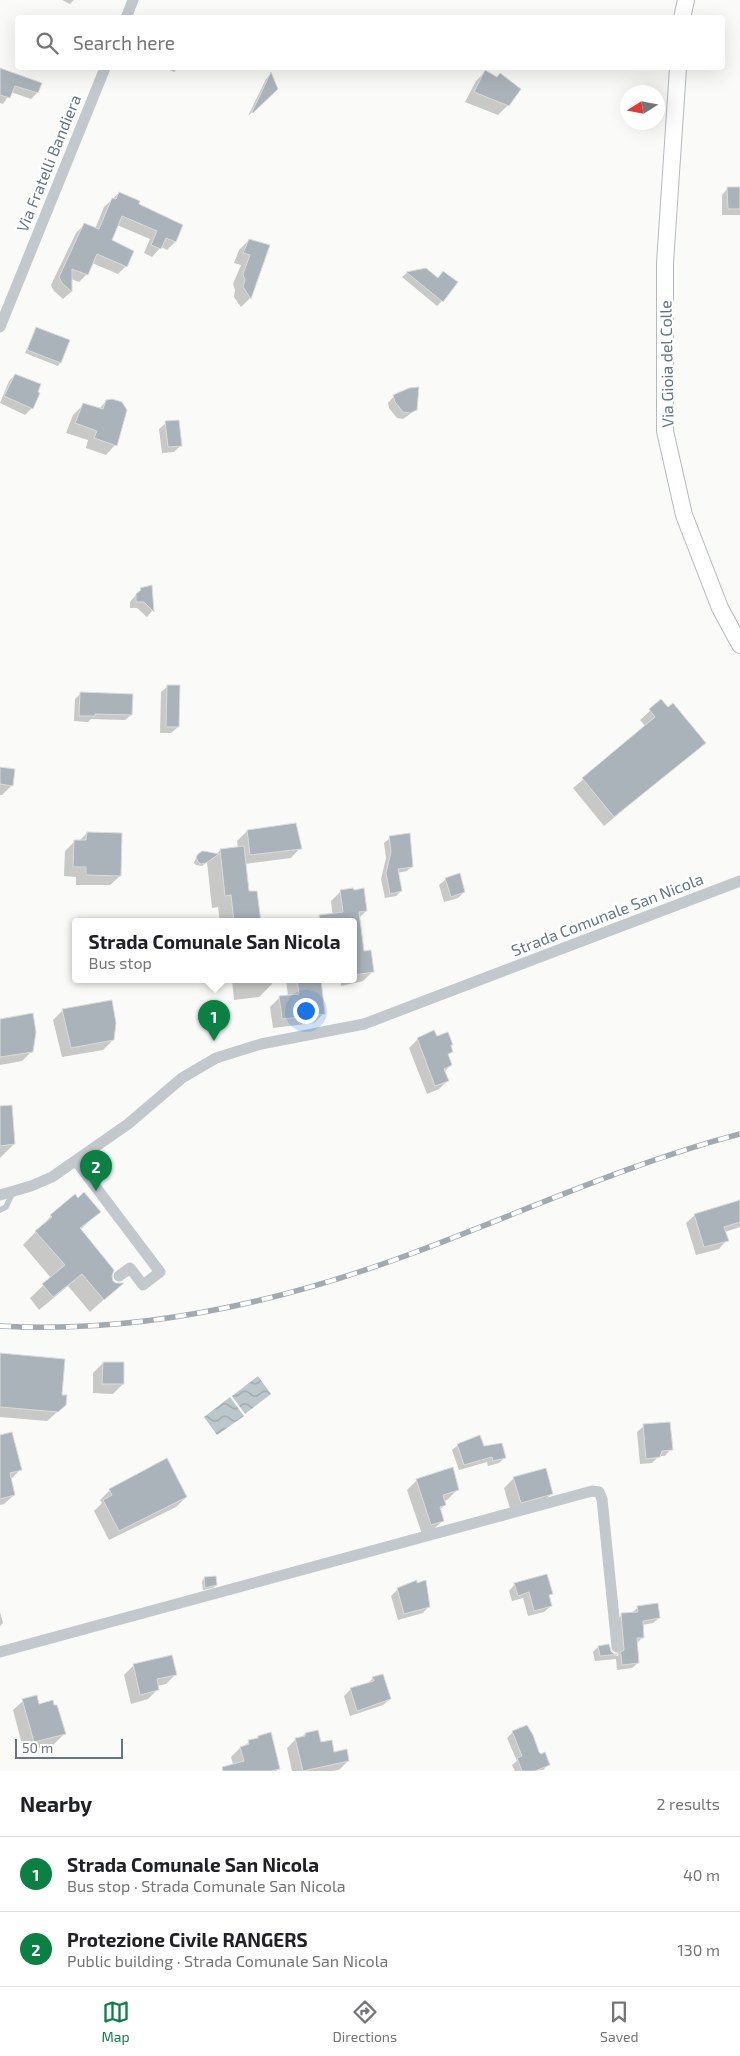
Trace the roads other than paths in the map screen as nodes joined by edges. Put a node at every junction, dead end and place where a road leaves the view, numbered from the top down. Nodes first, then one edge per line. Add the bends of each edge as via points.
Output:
1 (133, 0) edge
2 (686, 0) edge
3 (127, 15) edge
4 (683, 15) edge
5 (104, 70) edge
6 (678, 70) edge
7 (0, 327) edge
8 (740, 645) edge
9 (740, 881) edge
10 (76, 1162) junction
11 (13, 1191) junction
12 (0, 1195) edge
13 (0, 1210) edge
14 (119, 1276) dead end
15 (617, 1647) dead end
16 (0, 1652) edge

1 - 3 street
2 - 4 main road
5 - 7 street, Via Fratelli Bandiera
6 - 8 main road, Via Gioia del Colle via 665,263 666,431 684,515 720,608
9 - 10 street, Strada Comunale San Nicola via 364,1024 262,1044 216,1058 182,1078 128,1124
10 - 11 street, Strada Comunale San Nicola via 52,1177
10 - 14 street via 160,1272 143,1285 130,1268
11 - 12 street, Strada Comunale San Nicola
11 - 13 lane via 6,1207
15 - 16 street via 602,1499 599,1492 592,1490

